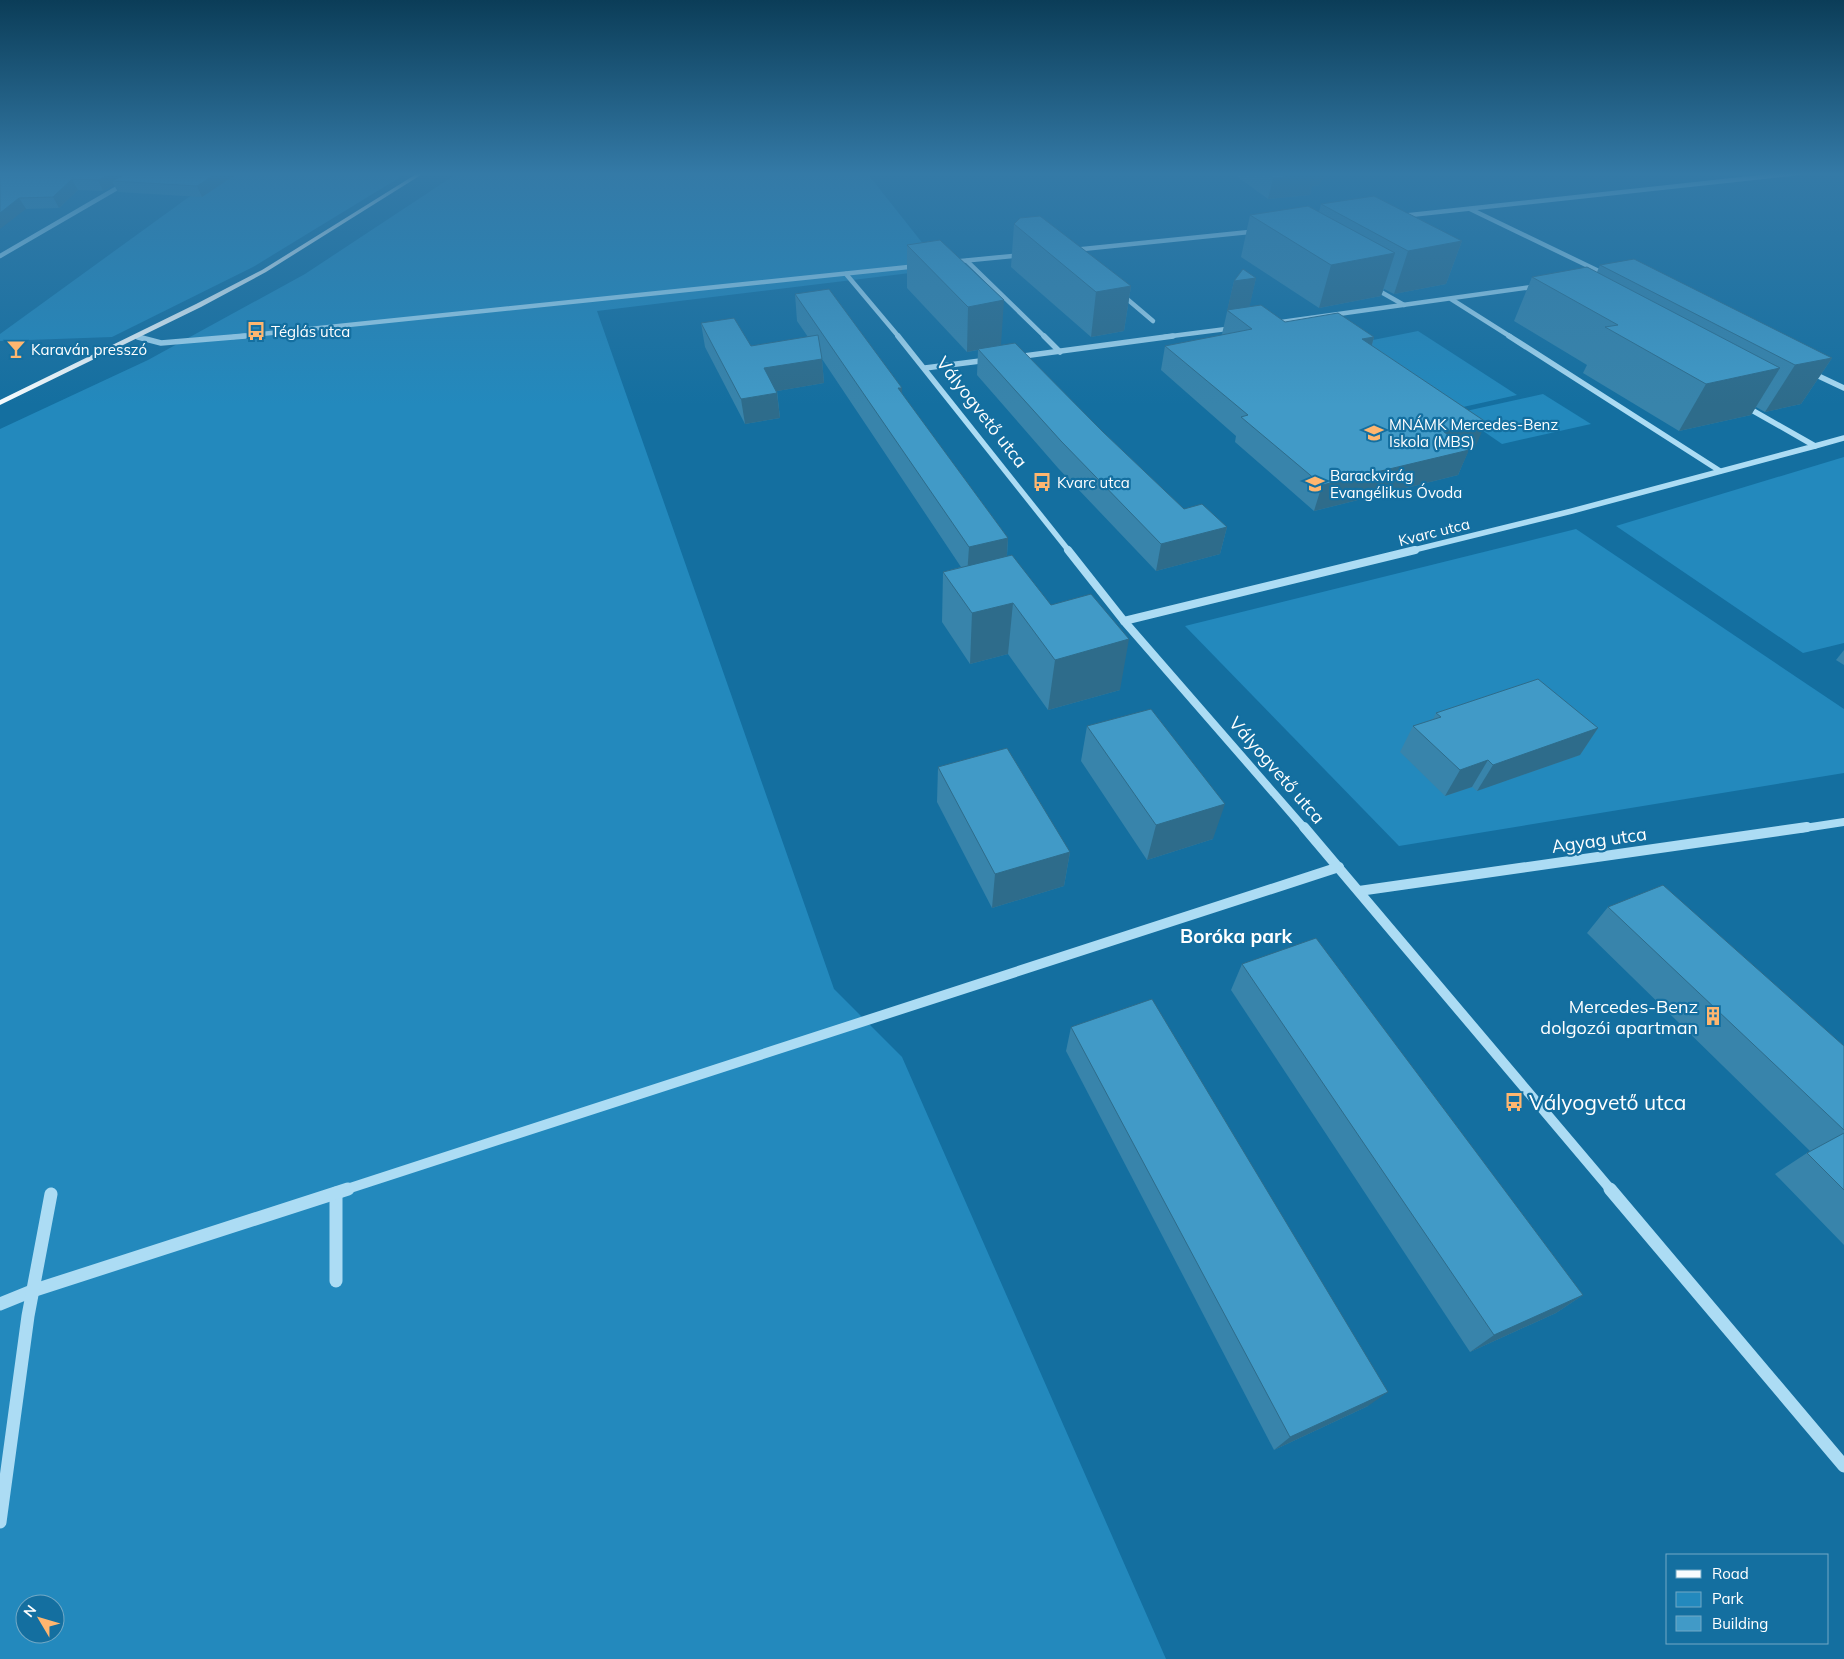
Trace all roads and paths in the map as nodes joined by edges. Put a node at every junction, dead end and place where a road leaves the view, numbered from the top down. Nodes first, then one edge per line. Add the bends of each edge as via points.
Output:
1 (297, 250) edge
2 (1068, 250) edge
3 (1557, 250) edge
4 (1031, 254) edge
5 (1075, 256) edge
6 (967, 261) junction
7 (948, 263) edge
8 (920, 266) edge
9 (846, 274) junction
10 (1613, 277) dead end
11 (1371, 286) edge
12 (1532, 287) joint
13 (1118, 291) dead end
14 (1540, 292) dead end
15 (1451, 299) junction
16 (1404, 305) junction
17 (1153, 321) dead end
18 (1266, 324) edge
19 (1237, 328) edge
20 (138, 337) junction
21 (1060, 352) junction
22 (1012, 358) edge
23 (992, 360) edge
24 (1800, 367) edge
25 (925, 368) junction
26 (38, 383) junction
27 (1844, 388) edge
28 (0, 396) edge
29 (1738, 402) edge
30 (0, 403) edge
31 (1844, 438) edge
32 (1815, 446) junction
33 (1720, 471) junction
34 (1124, 621) junction
35 (1844, 822) edge
36 (1339, 867) junction
37 (1359, 891) junction
38 (336, 1193) junction
39 (51, 1194) dead end
40 (336, 1281) dead end
41 (32, 1291) junction
42 (0, 1304) edge
43 (1844, 1466) edge
44 (0, 1522) edge

1 - 20 main road
2 - 5 street
3 - 10 street
4 - 6 street
6 - 7 street
6 - 21 street
8 - 9 street
9 - 20 street via 188,342 161,343
9 - 25 street, Vályogvető utca
11 - 16 street
12 - 14 street
12 - 15 street
13 - 17 street
15 - 16 street
15 - 33 street
16 - 18 street
19 - 21 street
20 - 26 main road
21 - 22 street
23 - 25 street
24 - 27 street
25 - 34 street, Vályogvető utca
26 - 28 main road
26 - 30 main road
29 - 32 street
31 - 32 street, Kvarc utca
32 - 33 street, Kvarc utca
33 - 34 street, Kvarc utca via 1572,511
34 - 36 street, Vályogvető utca
35 - 37 street, Agyag utca
36 - 37 street, Vályogvető utca
36 - 38 street
37 - 43 street, Vályogvető utca
38 - 40 street
38 - 41 street
39 - 41 street
41 - 42 street
41 - 44 street

